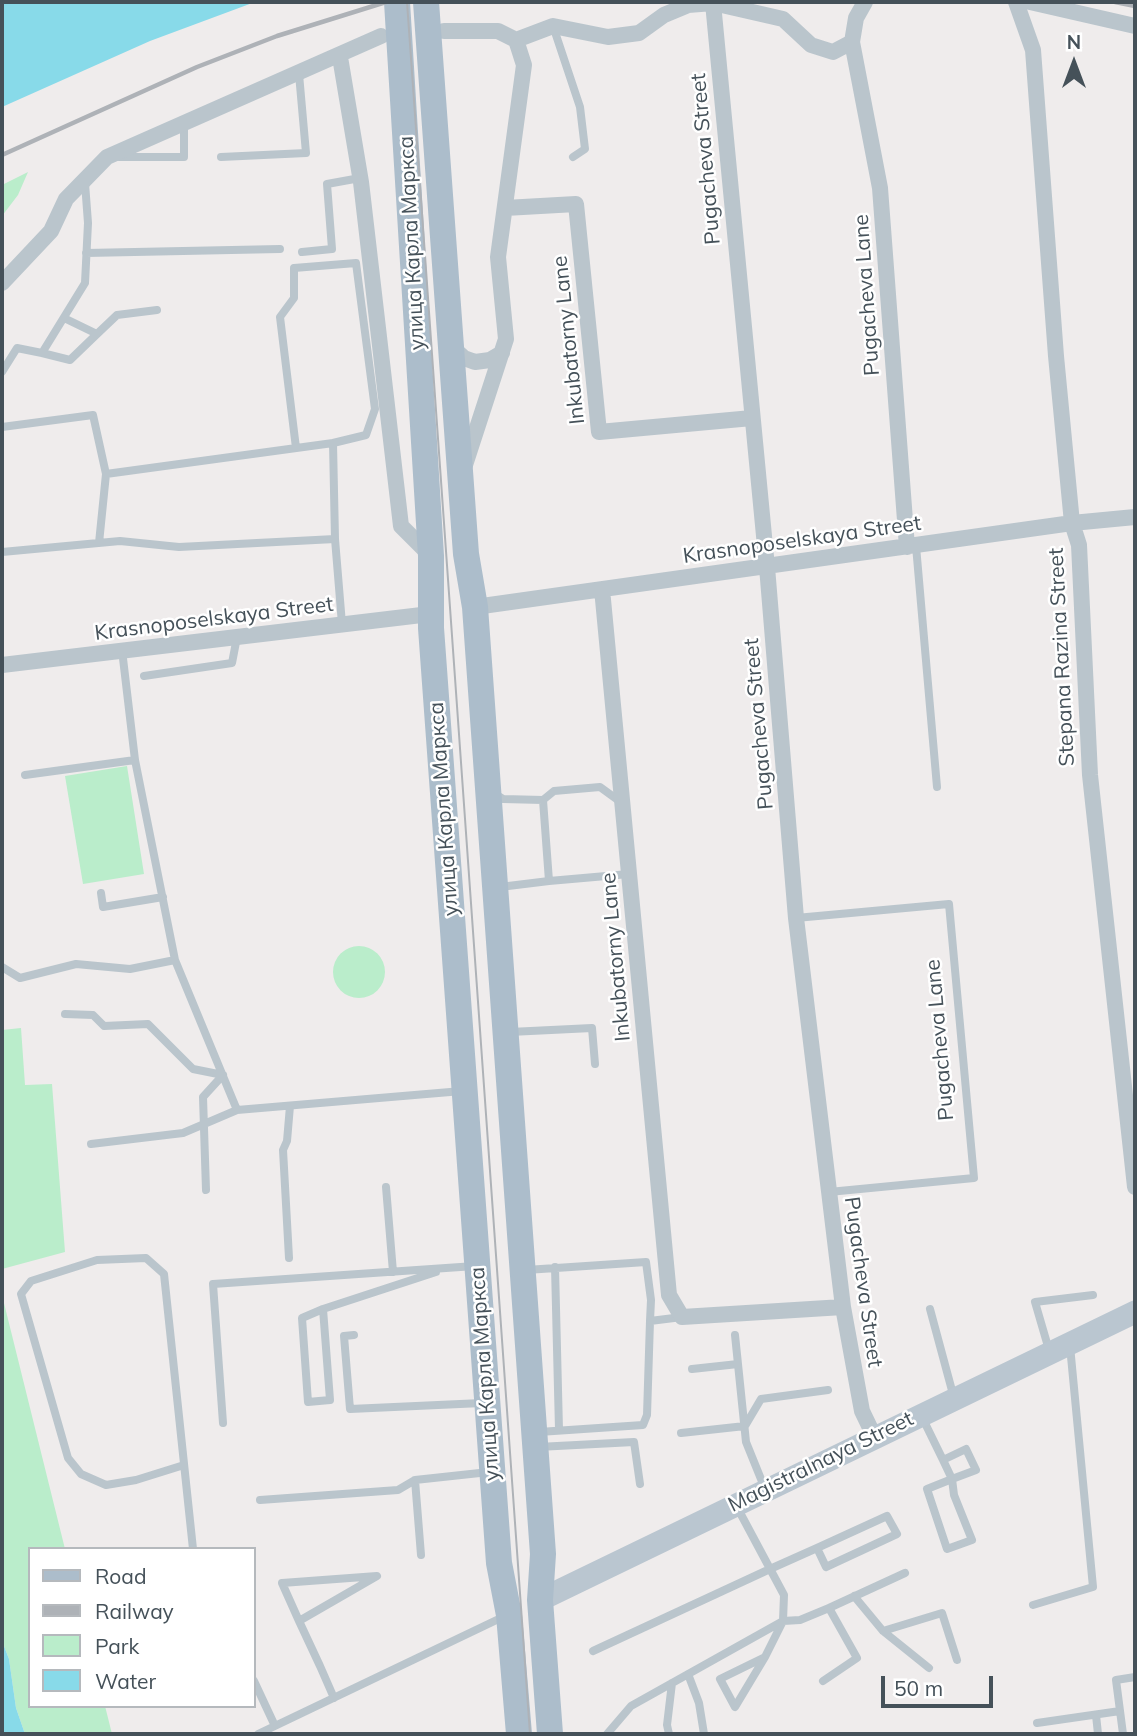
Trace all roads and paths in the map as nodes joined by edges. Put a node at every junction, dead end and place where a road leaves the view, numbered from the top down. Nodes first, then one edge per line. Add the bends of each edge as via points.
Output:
1 (397, 2) edge
2 (426, 2) edge
3 (865, 2) edge
4 (1016, 2) edge
5 (1030, 2) edge
6 (713, 3) edge
7 (553, 26) junction
8 (1135, 26) edge
9 (437, 39) junction
10 (516, 40) junction
11 (852, 42) junction
12 (391, 43) junction
13 (340, 57) junction
14 (299, 74) junction
15 (184, 123) junction
16 (107, 157) junction
17 (221, 157) dead end
18 (573, 157) dead end
19 (85, 180) junction
20 (361, 180) junction
21 (505, 208) junction
22 (280, 249) dead end
23 (302, 252) dead end
24 (86, 253) junction
25 (2, 283) edge
26 (157, 310) dead end
27 (64, 318) junction
28 (450, 328) junction
29 (97, 334) junction
30 (42, 353) junction
31 (502, 353) junction
32 (2, 372) edge
33 (752, 418) junction
34 (2, 427) edge
35 (333, 443) junction
36 (296, 448) junction
37 (106, 474) junction
38 (460, 480) junction
39 (1135, 517) edge
40 (1072, 523) junction
41 (335, 539) junction
42 (99, 542) junction
43 (912, 547) junction
44 (2, 552) edge
45 (430, 556) junction
46 (767, 567) junction
47 (602, 589) junction
48 (475, 607) junction
49 (430, 614) junction
50 (342, 624) junction
51 (237, 637) junction
52 (122, 650) junction
53 (2, 665) edge
54 (144, 676) dead end
55 (135, 760) junction
56 (24, 775) dead end
57 (937, 787) dead end
58 (487, 788) junction
59 (543, 800) junction
60 (622, 803) junction
61 (629, 874) junction
62 (549, 881) junction
63 (494, 888) junction
64 (101, 894) dead end
65 (163, 897) junction
66 (796, 918) junction
67 (175, 960) junction
68 (2, 967) edge
69 (65, 1014) dead end
70 (504, 1032) junction
71 (595, 1064) dead end
72 (223, 1075) junction
73 (465, 1091) junction
74 (290, 1105) junction
75 (237, 1110) junction
76 (204, 1125) junction
77 (91, 1144) dead end
78 (386, 1187) dead end
79 (1135, 1187) edge
80 (206, 1191) dead end
81 (829, 1192) junction
82 (289, 1258) dead end
83 (478, 1266) junction
84 (555, 1267) junction
85 (448, 1268) junction
86 (522, 1270) junction
87 (393, 1272) junction
88 (1093, 1295) dead end
89 (843, 1307) junction
90 (323, 1309) junction
91 (930, 1309) dead end
92 (1135, 1312) edge
93 (682, 1317) junction
94 (650, 1321) junction
95 (354, 1335) dead end
96 (735, 1335) dead end
97 (1060, 1348) junction
98 (738, 1364) junction
99 (692, 1368) dead end
100 (828, 1390) dead end
101 (954, 1398) junction
102 (488, 1402) junction
103 (920, 1414) junction
104 (223, 1423) dead end
105 (745, 1426) junction
106 (559, 1430) junction
107 (681, 1433) dead end
108 (873, 1436) junction
109 (534, 1440) junction
110 (943, 1460) junction
111 (184, 1465) junction
112 (492, 1472) junction
113 (952, 1479) junction
114 (415, 1480) junction
115 (640, 1484) dead end
116 (765, 1489) junction
117 (260, 1500) dead end
118 (735, 1504) junction
119 (193, 1547) edge
120 (817, 1548) junction
121 (421, 1555) dead end
122 (769, 1569) junction
123 (905, 1573) dead end
124 (854, 1596) junction
125 (540, 1600) junction
126 (1033, 1605) dead end
127 (829, 1608) junction
128 (509, 1615) junction
129 (299, 1621) junction
130 (783, 1621) junction
131 (883, 1631) junction
132 (593, 1651) dead end
133 (765, 1657) junction
134 (957, 1660) dead end
135 (929, 1668) dead end
136 (688, 1675) junction
137 (1135, 1678) edge
138 (823, 1681) dead end
139 (672, 1684) junction
140 (256, 1685) edge
141 (334, 1698) junction
142 (1120, 1711) junction
143 (1096, 1715) junction
144 (1037, 1723) dead end
145 (275, 1726) junction
146 (258, 1734) edge
147 (519, 1734) edge
148 (550, 1734) edge
149 (607, 1734) edge
150 (669, 1734) edge
151 (704, 1734) edge
152 (1098, 1734) edge
153 (1122, 1734) edge

1 - 12 main road, улица Карла Маркса
2 - 9 main road, улица Карла Маркса
3 - 11 street via 856,18
4 - 40 street, Stepana Razina Street via 1033,50
5 - 8 street
6 - 7 street via 688,5 639,33 608,37
6 - 11 street via 783,19 811,44 833,52
6 - 33 street, Pugacheva Street
7 - 10 street
7 - 18 lane via 580,107 585,149
9 - 10 street via 498,31
9 - 28 main road, улица Карла Маркса
10 - 21 street via 524,65
11 - 43 street, Pugacheva Lane via 880,188
12 - 13 street
12 - 45 main road, улица Карла Маркса
13 - 14 street
13 - 20 street
14 - 15 street
14 - 17 lane via 306,153
15 - 16 street
15 - 16 lane via 184,157
16 - 19 street
19 - 24 lane
19 - 25 street via 66,199 51,231
20 - 23 lane via 327,184 332,248
20 - 45 street via 401,526
21 - 31 street via 498,257 506,339
21 - 33 street, Inkubatorny Lane via 576,204 599,432
22 - 24 lane
24 - 27 lane via 85,283
26 - 29 lane via 117,315
27 - 29 lane
27 - 30 lane
28 - 31 street via 454,349 464,358 475,362
28 - 38 main road, улица Карла Маркса
29 - 30 lane via 70,360
30 - 32 lane via 17,348
31 - 38 street
33 - 46 street, Pugacheva Street
34 - 37 lane via 93,415
35 - 36 lane
35 - 36 lane via 366,435 375,410 356,263 294,268 294,298 279,317
35 - 41 lane
36 - 37 lane
37 - 42 lane
38 - 48 main road, улица Карла Маркса
39 - 40 street, Krasnoposelskaya Street
40 - 43 street, Krasnoposelskaya Street
40 - 79 street, Stepana Razina Street via 1079,545 1090,775
41 - 42 lane via 179,547
41 - 50 lane
42 - 44 lane
43 - 46 street, Krasnoposelskaya Street
43 - 57 lane, Pugacheva Lane
45 - 49 main road, улица Карла Маркса
46 - 47 street, Krasnoposelskaya Street
46 - 66 street, Pugacheva Street
47 - 48 street, Krasnoposelskaya Street
47 - 60 street, Inkubatorny Lane
48 - 49 main road
48 - 58 main road, улица Карла Маркса
49 - 50 street, Krasnoposelskaya Street
49 - 73 main road, улица Карла Маркса
50 - 51 street, Krasnoposelskaya Street
51 - 52 street, Krasnoposelskaya Street
51 - 54 lane via 232,663
52 - 53 street, Krasnoposelskaya Street
52 - 55 lane
55 - 56 lane
55 - 65 lane
58 - 59 lane via 503,799
58 - 63 main road, улица Карла Маркса
59 - 60 lane via 554,791 600,787
59 - 62 lane
60 - 61 street, Inkubatorny Lane
61 - 62 lane
61 - 93 street, Inkubatorny Lane via 669,1295
62 - 63 lane
63 - 70 main road, улица Карла Маркса
64 - 65 lane via 103,907
65 - 67 lane
66 - 81 street, Pugacheva Street
66 - 81 lane, Pugacheva Lane via 948,904 974,1178
67 - 68 lane via 130,969 76,964 20,978
67 - 72 lane
69 - 72 lane via 93,1015 104,1026 148,1024 193,1069
70 - 71 lane via 593,1028
70 - 86 main road, улица Карла Маркса
72 - 75 lane
72 - 76 lane via 203,1097
73 - 74 lane
73 - 83 main road, улица Карла Маркса
74 - 75 lane
74 - 82 lane via 282,1150
75 - 76 lane
76 - 77 lane via 183,1133
76 - 80 lane
78 - 87 lane
81 - 89 street, Pugacheva Street
83 - 85 lane
83 - 102 main road, улица Карла Маркса
84 - 86 lane
84 - 94 lane via 646,1262
84 - 106 lane
85 - 87 lane
85 - 90 lane
86 - 109 main road, улица Карла Маркса
87 - 104 lane via 213,1284
88 - 97 lane via 1035,1302
89 - 93 street
89 - 108 street, Pugacheva Street via 862,1412
90 - 90 lane via 302,1318 308,1402 330,1400
91 - 101 lane
92 - 97 street, Magistralnaya Street
93 - 94 lane
94 - 106 lane via 643,1426
95 - 102 lane via 344,1336 350,1409
96 - 98 lane
97 - 101 street, Magistralnaya Street
97 - 126 lane via 1093,1587
98 - 99 lane
98 - 105 lane
100 - 105 lane via 761,1399
101 - 103 street, Magistralnaya Street
102 - 112 main road, улица Карла Маркса
103 - 108 street, Magistralnaya Street
103 - 110 lane
105 - 107 lane
105 - 116 lane via 746,1443
106 - 109 lane
108 - 116 street, Magistralnaya Street
109 - 115 lane via 634,1442
109 - 125 main road, улица Карла Маркса via 543,1554
110 - 113 lane
110 - 113 lane via 966,1450 976,1470
111 - 111 lane via 164,1274 146,1258 97,1260 30,1281 21,1294 68,1458 81,1474 106,1485
111 - 119 lane
112 - 114 lane
112 - 128 main road, улица Карла Маркса via 499,1563
113 - 113 lane via 972,1540 947,1549 927,1489
114 - 117 lane via 398,1490
114 - 121 lane
116 - 118 street, Magistralnaya Street
118 - 122 lane
118 - 125 street, Magistralnaya Street
120 - 120 lane via 887,1516 897,1534 826,1567
120 - 122 lane
122 - 130 lane via 783,1595
122 - 132 lane
123 - 124 lane
124 - 127 lane
124 - 131 lane
125 - 128 main road, Magistralnaya Street
125 - 148 main road, улица Карла Маркса
127 - 130 lane via 800,1620
127 - 138 lane via 857,1657
128 - 141 lane
128 - 147 main road, улица Карла Маркса
129 - 129 lane via 282,1583 377,1576 310,1615
129 - 141 lane
130 - 133 lane
130 - 136 lane
131 - 134 lane via 942,1613
131 - 135 lane
133 - 133 lane via 720,1679 735,1707 759,1667
136 - 139 lane
136 - 151 lane
137 - 142 lane via 1116,1680
139 - 149 lane via 631,1706
139 - 150 lane
140 - 145 lane
141 - 145 lane
142 - 143 lane
142 - 153 lane
143 - 144 lane
143 - 152 lane
145 - 146 lane

